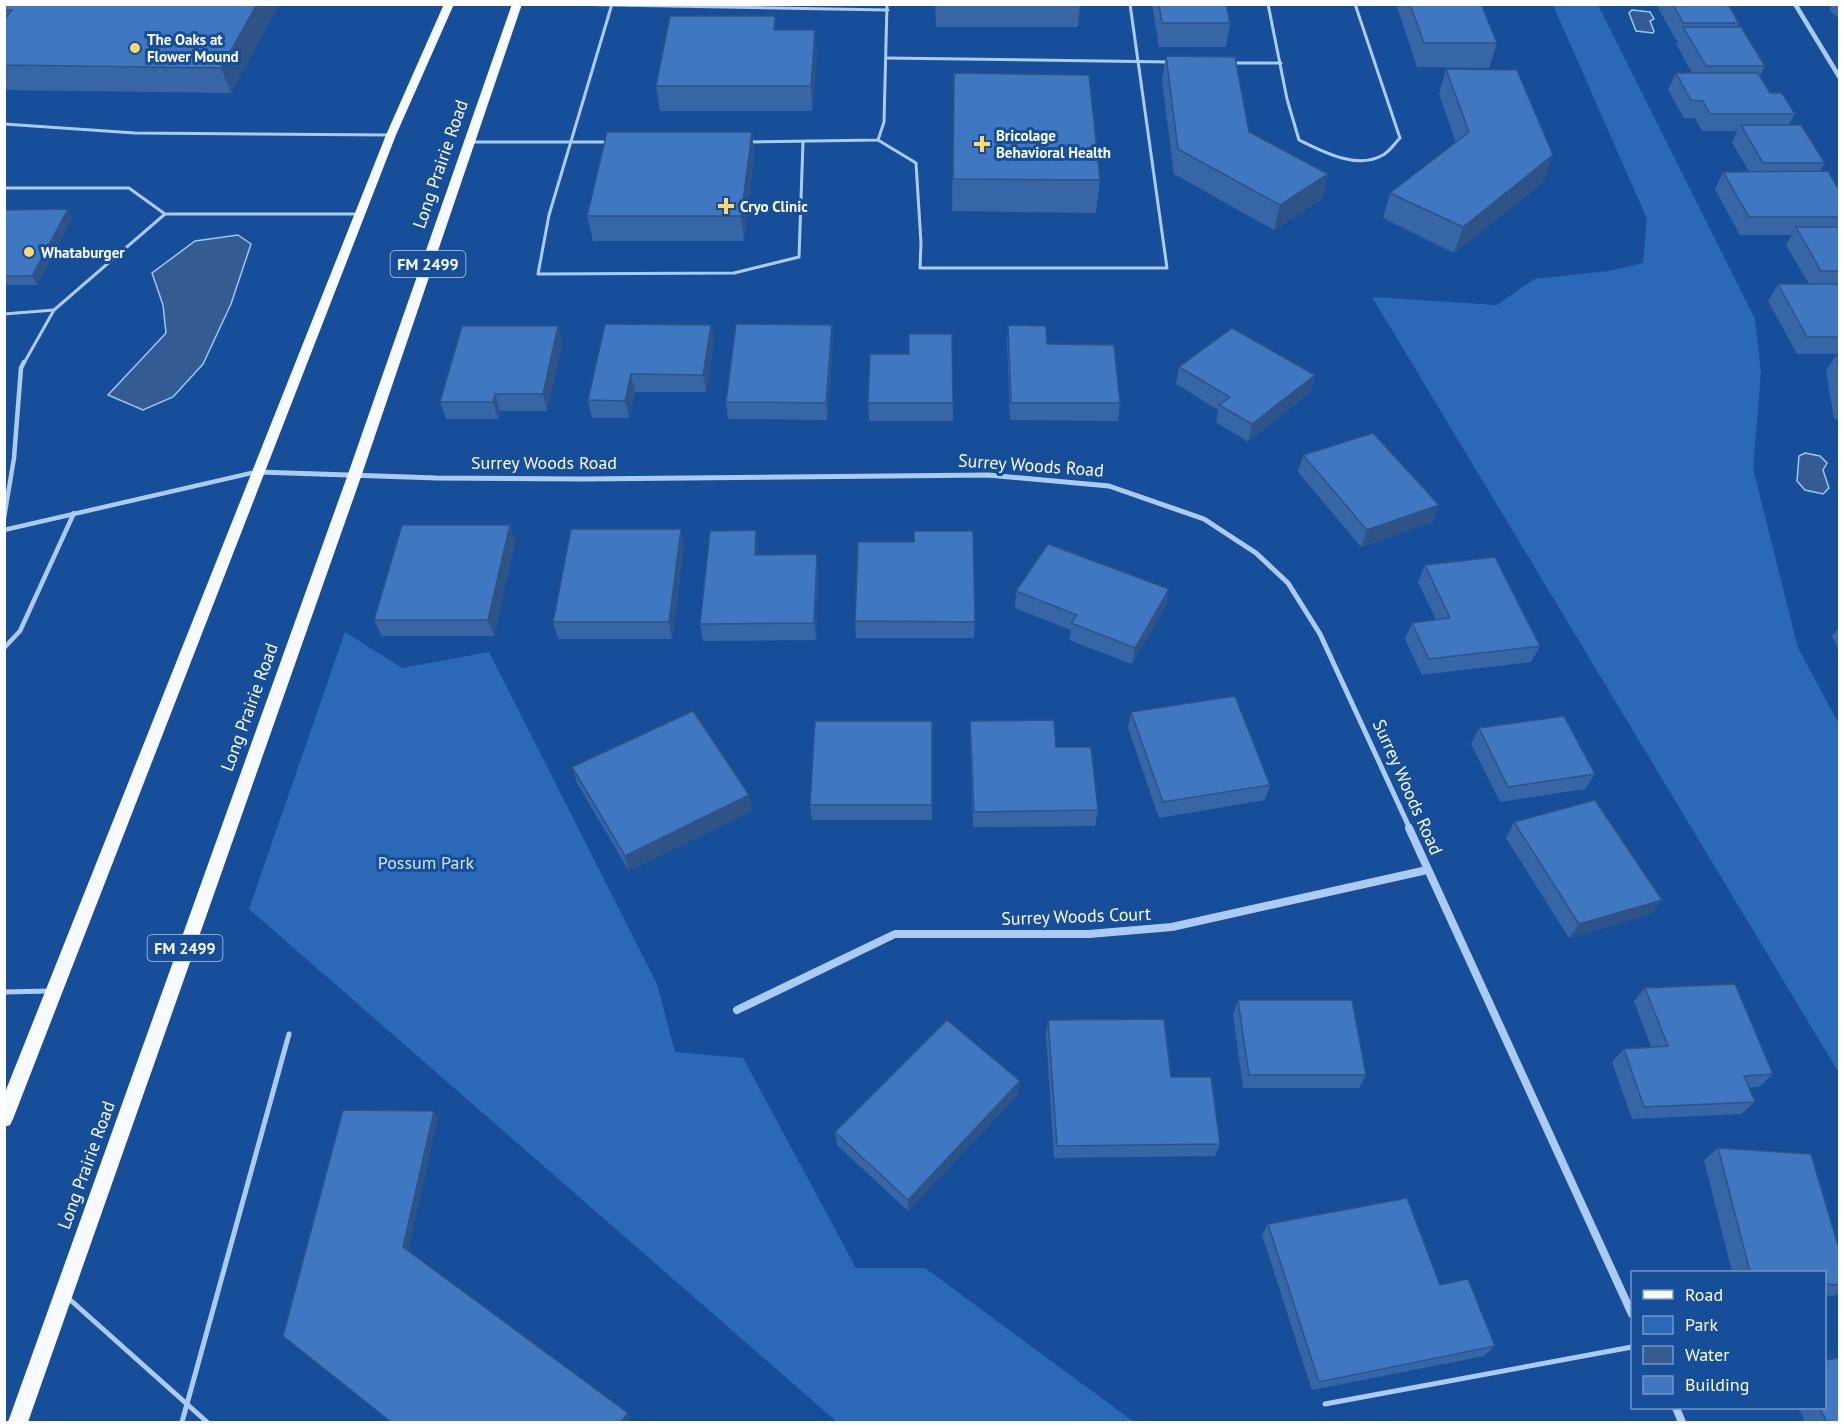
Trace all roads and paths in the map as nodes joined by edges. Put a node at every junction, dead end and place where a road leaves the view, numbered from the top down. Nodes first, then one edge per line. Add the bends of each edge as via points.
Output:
1 (448, 4) edge
2 (517, 4) edge
3 (560, 4) edge
4 (887, 4) edge
5 (1130, 4) edge
6 (1268, 4) edge
7 (1355, 4) edge
8 (1795, 4) edge
9 (612, 5) edge
10 (888, 10) junction
11 (886, 58) junction
12 (1138, 61) junction
13 (1174, 62) edge
14 (1221, 63) edge
15 (1281, 63) junction
16 (1839, 78) edge
17 (4, 124) edge
18 (391, 135) junction
19 (878, 140) junction
20 (470, 142) junction
21 (571, 142) junction
22 (617, 142) edge
23 (745, 142) edge
24 (803, 142) junction
25 (4, 188) edge
26 (165, 214) junction
27 (360, 214) junction
28 (54, 310) junction
29 (4, 314) edge
30 (259, 472) junction
31 (355, 474) junction
32 (74, 513) junction
33 (4, 518) edge
34 (4, 530) edge
35 (4, 648) edge
36 (1427, 870) junction
37 (55, 991) junction
38 (4, 993) edge
39 (737, 1010) dead end
40 (290, 1034) dead end
41 (4, 1119) edge
42 (62, 1293) junction
43 (1631, 1312) edge
44 (1631, 1347) edge
45 (187, 1404) junction
46 (1325, 1404) edge
47 (18, 1422) edge
48 (182, 1422) edge
49 (207, 1422) edge

1 - 18 main road
2 - 20 main road, Long Prairie Road / FM 2499
3 - 9 lane
4 - 10 lane
5 - 12 lane
6 - 15 lane
7 - 15 lane via 1400,138 1384,154 1361,162 1323,153 1299,140
8 - 16 street
9 - 10 lane
9 - 21 lane
10 - 11 lane
11 - 12 lane
11 - 19 lane via 884,122
12 - 13 lane
12 - 19 lane via 1167,268 920,268 916,163
14 - 15 lane
17 - 18 lane via 135,133
18 - 27 main road
19 - 24 lane
20 - 21 lane
20 - 31 main road, Long Prairie Road / FM 2499
21 - 22 lane
21 - 24 lane via 549,215 538,274 734,273 799,257
23 - 24 lane
25 - 26 lane via 129,188
26 - 27 lane
26 - 28 lane
27 - 30 main road
28 - 29 lane
28 - 33 lane via 21,368 14,458
30 - 31 street, Surrey Woods Road
30 - 32 lane
30 - 37 main road
31 - 36 street, Surrey Woods Road via 582,479 988,475 1109,486 1204,519 1256,553 1288,583 1299,600 1320,634
31 - 42 main road, Long Prairie Road / FM 2499
32 - 34 lane
32 - 35 lane via 20,631
36 - 39 street, Surrey Woods Court via 1172,927 1089,934 895,934
36 - 43 street, Surrey Woods Road
37 - 38 lane
37 - 41 main road
40 - 45 lane
42 - 45 lane
42 - 47 main road, Long Prairie Road / FM 2499
44 - 46 lane
45 - 48 lane
45 - 49 lane

